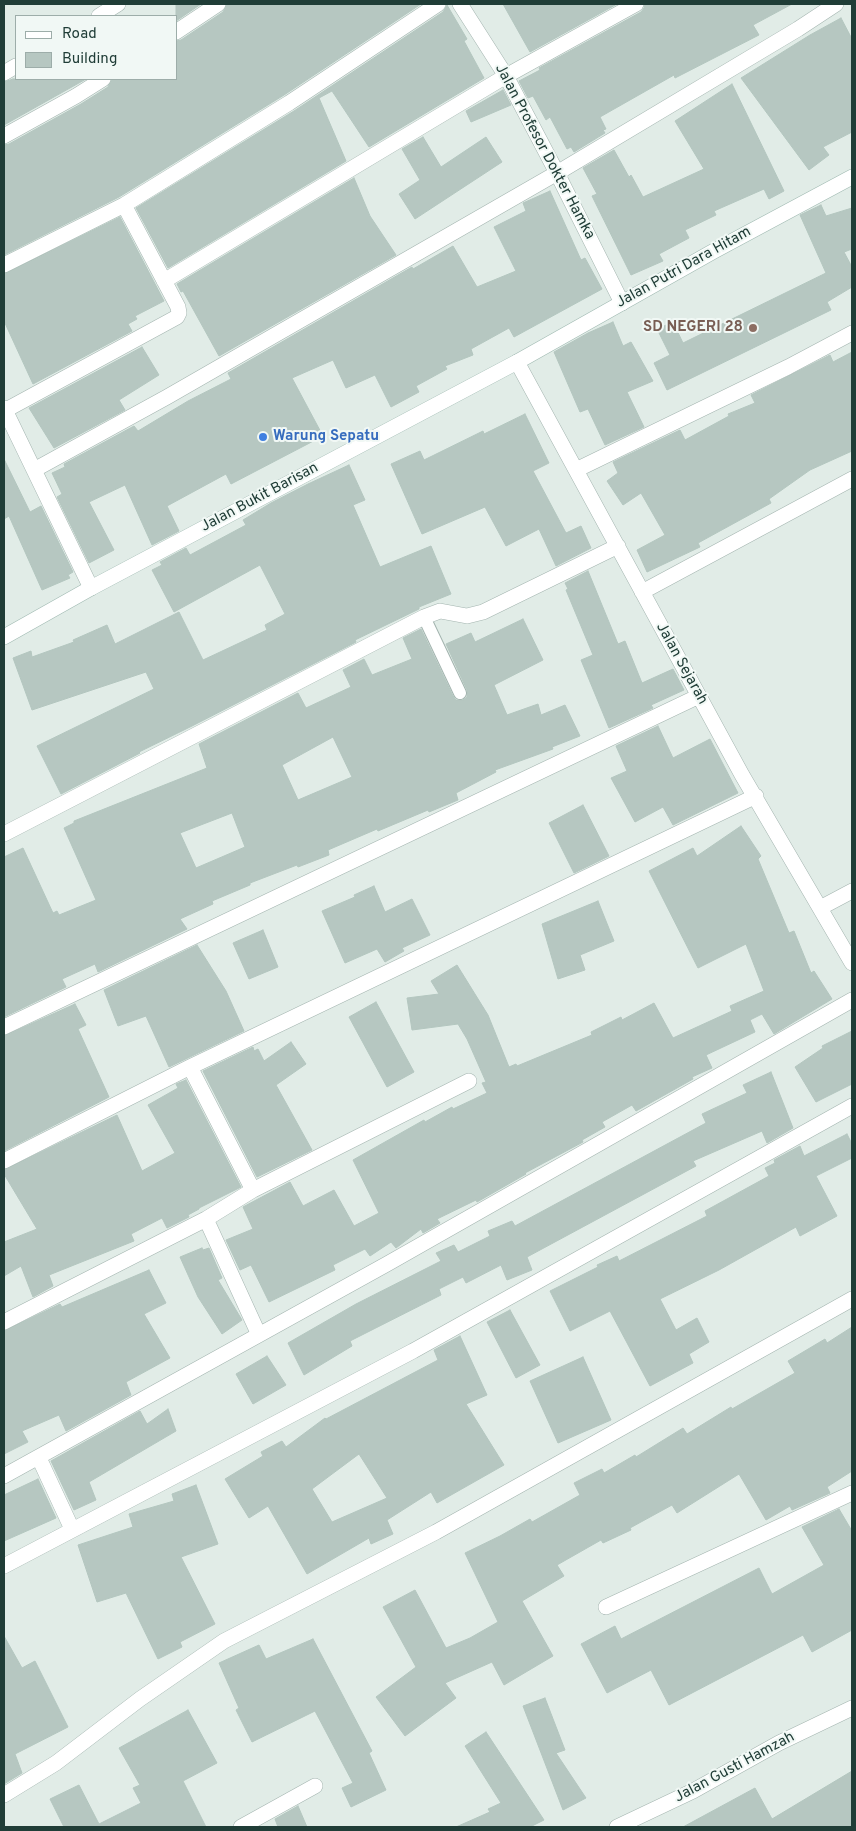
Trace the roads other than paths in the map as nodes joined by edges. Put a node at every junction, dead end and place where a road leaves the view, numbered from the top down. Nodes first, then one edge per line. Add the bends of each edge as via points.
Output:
1 (118, 4) edge
2 (218, 4) edge
3 (438, 4) edge
4 (460, 4) edge
5 (636, 4) edge
6 (836, 4) edge
7 (101, 15) edge
8 (178, 31) edge
9 (15, 67) edge
10 (4, 73) edge
11 (506, 76) junction
12 (101, 80) edge
13 (4, 136) edge
14 (557, 173) junction
15 (852, 177) edge
16 (124, 205) junction
17 (4, 265) edge
18 (164, 281) junction
19 (622, 303) junction
20 (852, 334) edge
21 (517, 362) junction
22 (4, 410) edge
23 (34, 470) junction
24 (576, 470) junction
25 (852, 479) edge
26 (618, 546) junction
27 (91, 588) junction
28 (642, 592) junction
29 (424, 617) junction
30 (4, 637) edge
31 (460, 693) dead end
32 (699, 696) junction
33 (756, 796) junction
34 (4, 834) edge
35 (852, 890) edge
36 (820, 908) junction
37 (852, 963) edge
38 (852, 1000) edge
39 (4, 1027) edge
40 (190, 1067) junction
41 (470, 1081) dead end
42 (852, 1106) edge
43 (4, 1161) edge
44 (253, 1190) junction
45 (206, 1219) junction
46 (852, 1299) edge
47 (4, 1322) edge
48 (259, 1335) junction
49 (39, 1458) junction
50 (4, 1476) edge
51 (852, 1493) edge
52 (72, 1529) junction
53 (4, 1566) edge
54 (606, 1607) dead end
55 (852, 1708) edge
56 (315, 1786) dead end
57 (4, 1795) edge
58 (240, 1827) edge
59 (617, 1827) edge

1 - 7 street
2 - 8 street
3 - 16 street via 289,103
4 - 11 street, Jalan Profesor Dokter Hamka
5 - 11 street
6 - 14 street
9 - 10 street
11 - 14 street, Jalan Profesor Dokter Hamka
11 - 18 street
12 - 13 street
14 - 19 street, Jalan Profesor Dokter Hamka
14 - 23 street
15 - 19 street, Jalan Putri Dara Hitam
16 - 17 street
16 - 18 street
18 - 22 street via 178,307 177,317
19 - 21 street, Jalan Putri Dara Hitam
20 - 24 street
21 - 24 street, Jalan Sejarah
21 - 27 street, Jalan Bukit Barisan
22 - 23 street
23 - 27 street
24 - 26 street, Jalan Sejarah
25 - 28 street
26 - 28 street, Jalan Sejarah
26 - 29 street via 483,612 467,616 440,611
27 - 30 street, Jalan Bukit Barisan
28 - 32 street, Jalan Sejarah
29 - 31 lane
29 - 34 street
32 - 33 street, Jalan Sejarah
32 - 39 street
33 - 36 street, Jalan Sejarah
33 - 40 street
35 - 36 street
36 - 37 street, Jalan Sejarah
38 - 48 street
40 - 43 street
40 - 44 street
41 - 44 street
42 - 52 street via 413,1351
44 - 45 street
45 - 47 street
45 - 48 street
46 - 57 street via 436,1532 224,1641 56,1763
48 - 49 street
49 - 50 street
49 - 52 street
51 - 54 street
52 - 53 street
55 - 59 street, Jalan Gusti Hamzah
56 - 58 street

